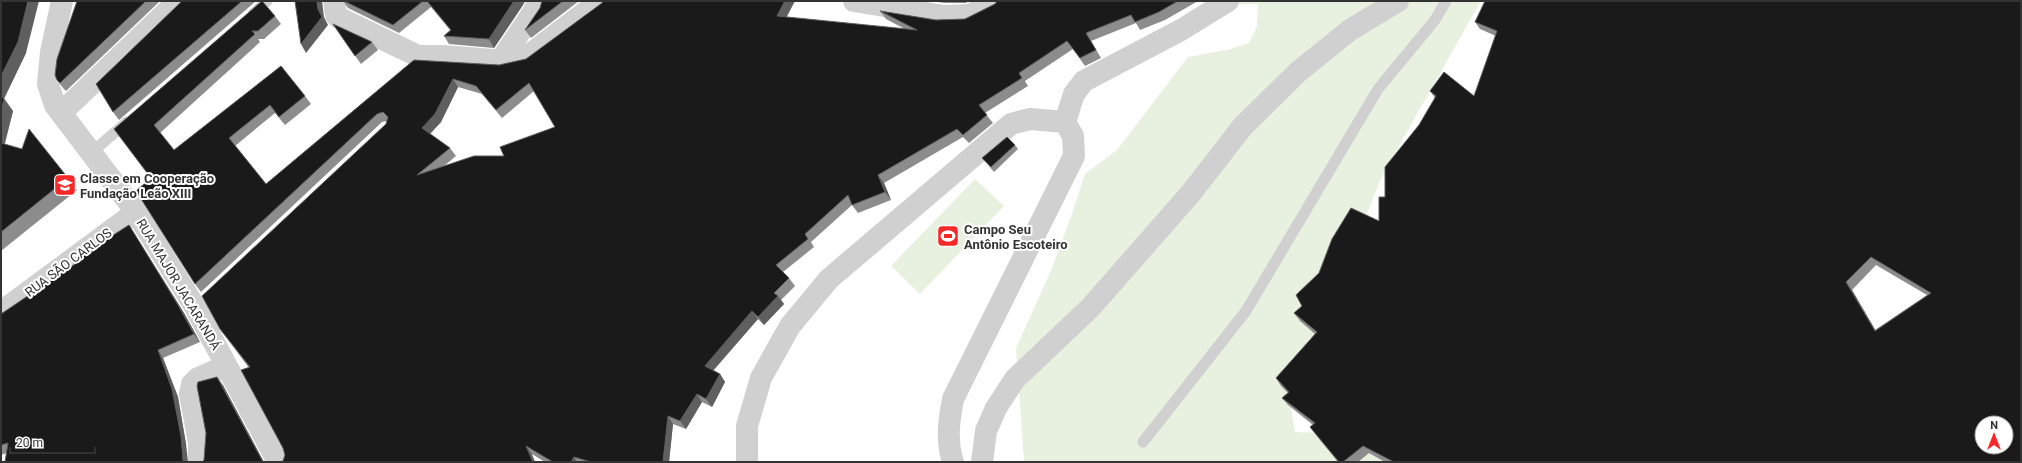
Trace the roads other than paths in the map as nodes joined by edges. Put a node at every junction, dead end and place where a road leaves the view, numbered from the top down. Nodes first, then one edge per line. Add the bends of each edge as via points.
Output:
1 (62, 1) edge
2 (178, 1) edge
3 (267, 1) edge
4 (334, 1) edge
5 (538, 1) edge
6 (600, 1) edge
7 (854, 1) edge
8 (994, 1) edge
9 (1228, 1) edge
10 (1398, 1) edge
11 (1446, 1) edge
12 (244, 21) edge
13 (501, 60) junction
14 (138, 112) edge
15 (62, 113) junction
16 (1065, 122) junction
17 (91, 153) junction
18 (136, 212) junction
19 (1, 312) edge
20 (226, 366) junction
21 (1143, 442) dead end
22 (199, 462) edge
23 (278, 462) edge
24 (747, 462) edge
25 (953, 462) edge
26 (982, 462) edge

1 - 15 street, RUA MAJOR JACARANDÁ via 51,52 48,84 55,105
2 - 15 street
3 - 12 lane
4 - 13 street via 336,15 339,18 418,56
5 - 13 street
6 - 13 street via 529,55
7 - 8 street via 944,16 970,15
9 - 16 street via 1181,30 1084,81 1074,94
10 - 26 street via 1350,30 1298,72 1243,126 1191,193 1091,307 1015,379 996,408 986,431
11 - 21 lane via 1436,20 1378,89 1246,311
14 - 17 lane
15 - 17 street, RUA MAJOR JACARANDÁ
16 - 24 street via 1030,119 1011,124 829,279 790,326 761,378 747,426
16 - 25 street via 1073,136 1074,156 953,399 948,421 949,451
17 - 18 street, RUA MAJOR JACARANDÁ
18 - 19 street, RUA SÃO CARLOS
18 - 20 street, RUA MAJOR JACARANDÁ via 200,302
20 - 22 street via 198,378 192,384 190,394 199,444
20 - 23 street, RUA MAJOR JACARANDÁ

